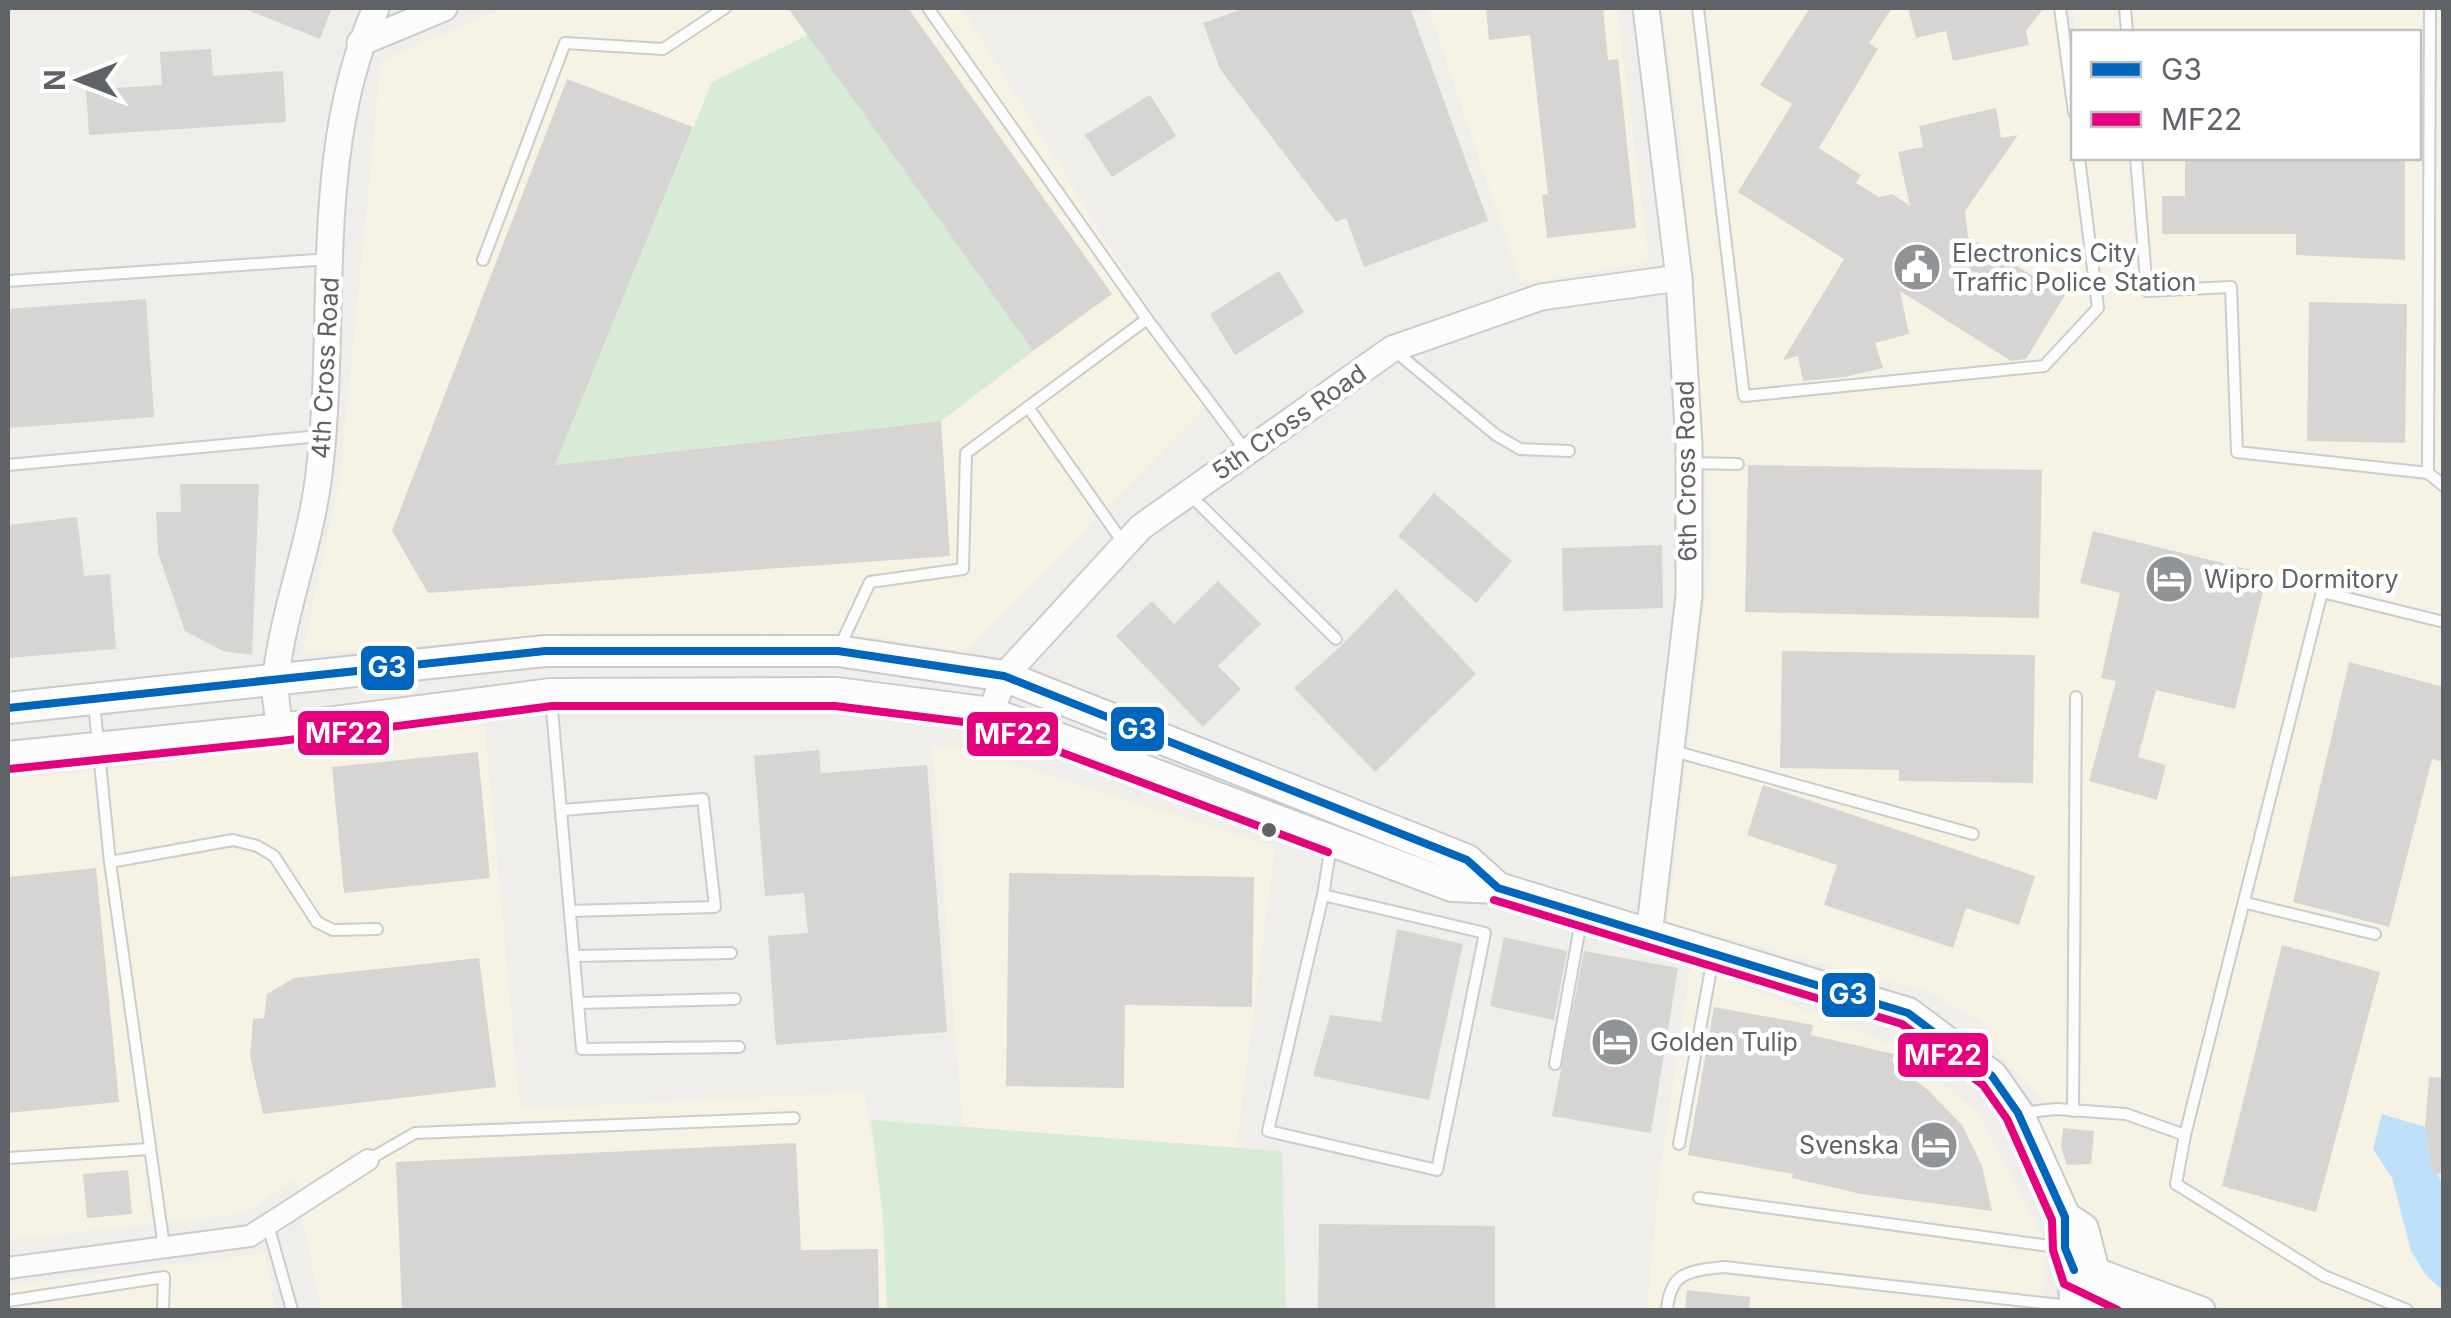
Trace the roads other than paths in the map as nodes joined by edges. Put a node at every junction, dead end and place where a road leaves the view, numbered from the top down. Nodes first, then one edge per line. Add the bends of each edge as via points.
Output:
1 (376, 8) edge
2 (444, 8) edge
3 (725, 8) edge
4 (928, 8) edge
5 (1646, 8) edge
6 (1698, 8) edge
7 (2060, 8) edge
8 (2430, 8) edge
9 (360, 44) junction
10 (2071, 90) edge
11 (2079, 160) edge
12 (2136, 160) edge
13 (331, 258) junction
14 (484, 260) dead end
15 (1679, 278) junction
16 (8, 281) edge
17 (1147, 319) junction
18 (1392, 349) junction
19 (1028, 407) junction
20 (322, 436) junction
21 (1570, 451) dead end
22 (1246, 452) junction
23 (1689, 462) junction
24 (1738, 464) dead end
25 (8, 465) edge
26 (2428, 473) junction
27 (2444, 486) edge
28 (1188, 494) junction
29 (1124, 545) junction
30 (2444, 622) edge
31 (1336, 639) dead end
32 (838, 651) junction
33 (1004, 676) junction
34 (275, 679) junction
35 (551, 694) junction
36 (2076, 697) dead end
37 (93, 699) junction
38 (8, 708) edge
39 (991, 713) junction
40 (280, 729) junction
41 (99, 749) junction
42 (1669, 749) junction
43 (8, 757) edge
44 (562, 810) junction
45 (1974, 834) dead end
46 (1332, 840) junction
47 (110, 862) junction
48 (1498, 888) junction
49 (1323, 895) junction
50 (2246, 903) junction
51 (570, 911) junction
52 (1582, 915) junction
53 (377, 928) dead end
54 (2375, 934) dead end
55 (1649, 935) junction
56 (731, 953) dead end
57 (1714, 955) junction
58 (574, 956) junction
59 (735, 998) dead end
60 (579, 1003) junction
61 (739, 1048) dead end
62 (1555, 1064) dead end
63 (2073, 1111) junction
64 (2018, 1114) junction
65 (794, 1118) dead end
66 (2186, 1135) junction
67 (1679, 1144) dead end
68 (150, 1149) junction
69 (8, 1158) edge
70 (368, 1160) joint
71 (1699, 1198) dead end
72 (268, 1224) junction
73 (164, 1247) junction
74 (8, 1268) edge
75 (2080, 1282) edge
76 (8, 1301) edge
77 (163, 1310) edge
78 (292, 1310) edge
79 (1667, 1310) edge
80 (2147, 1310) edge
81 (2202, 1310) edge
82 (2407, 1310) edge

1 - 9 street, 4th Cross Road
2 - 9 street
3 - 14 lane via 664,49 565,44
4 - 17 lane
5 - 15 street, 6th Cross Road
6 - 11 lane via 1744,396 2044,366 2098,308
7 - 10 lane
8 - 26 lane
9 - 13 street, 4th Cross Road via 340,142
12 - 26 lane via 2147,291 2231,287 2237,452
13 - 16 lane
13 - 20 street, 4th Cross Road
15 - 18 street, 5th Cross Road via 1541,297
15 - 23 street, 6th Cross Road
17 - 19 lane
17 - 22 lane
18 - 21 lane via 1520,450
18 - 22 street, 5th Cross Road
19 - 29 lane
19 - 32 lane via 966,453 963,569 870,582
20 - 25 lane
20 - 34 street, 4th Cross Road
22 - 28 street, 5th Cross Road
23 - 24 lane
23 - 42 street, 6th Cross Road via 1688,596
26 - 27 lane
28 - 29 street, 5th Cross Road
28 - 31 lane
29 - 33 street, 5th Cross Road
30 - 50 lane via 2322,592
32 - 33 main road
32 - 34 main road via 545,651
33 - 39 street, 5th Cross Road
33 - 48 main road via 1467,860
34 - 37 main road
34 - 40 street, 4th Cross Road
35 - 39 main road via 836,693
35 - 40 main road
35 - 44 lane
36 - 63 lane
37 - 38 main road
37 - 41 lane
39 - 46 main road
40 - 41 main road
41 - 43 main road
41 - 47 lane
42 - 45 lane
42 - 55 street, 6th Cross Road
44 - 51 lane
44 - 51 lane via 703,799 715,907
46 - 48 main road via 1452,886
46 - 49 lane
47 - 53 lane via 234,840 274,856 317,922 333,930
47 - 68 lane
48 - 52 main road
49 - 49 lane via 1268,1130 1437,1170 1485,933
50 - 54 lane
50 - 66 lane
51 - 58 lane
52 - 55 main road
52 - 62 lane
55 - 57 main road
56 - 58 lane
57 - 64 main road via 1908,1013 1992,1076
57 - 67 lane
58 - 60 lane
59 - 60 lane
60 - 61 lane via 582,1049
63 - 64 lane
63 - 66 lane via 2126,1114
64 - 75 main road via 2066,1217
65 - 70 lane via 414,1133
66 - 82 lane via 2176,1184 2324,1276
68 - 69 lane
68 - 73 lane
70 - 72 street
71 - 75 lane
72 - 73 street via 250,1236
72 - 78 lane
73 - 74 street
75 - 79 lane via 1724,1266 1687,1271 1669,1291
75 - 80 street
75 - 81 street
76 - 77 lane via 164,1277

